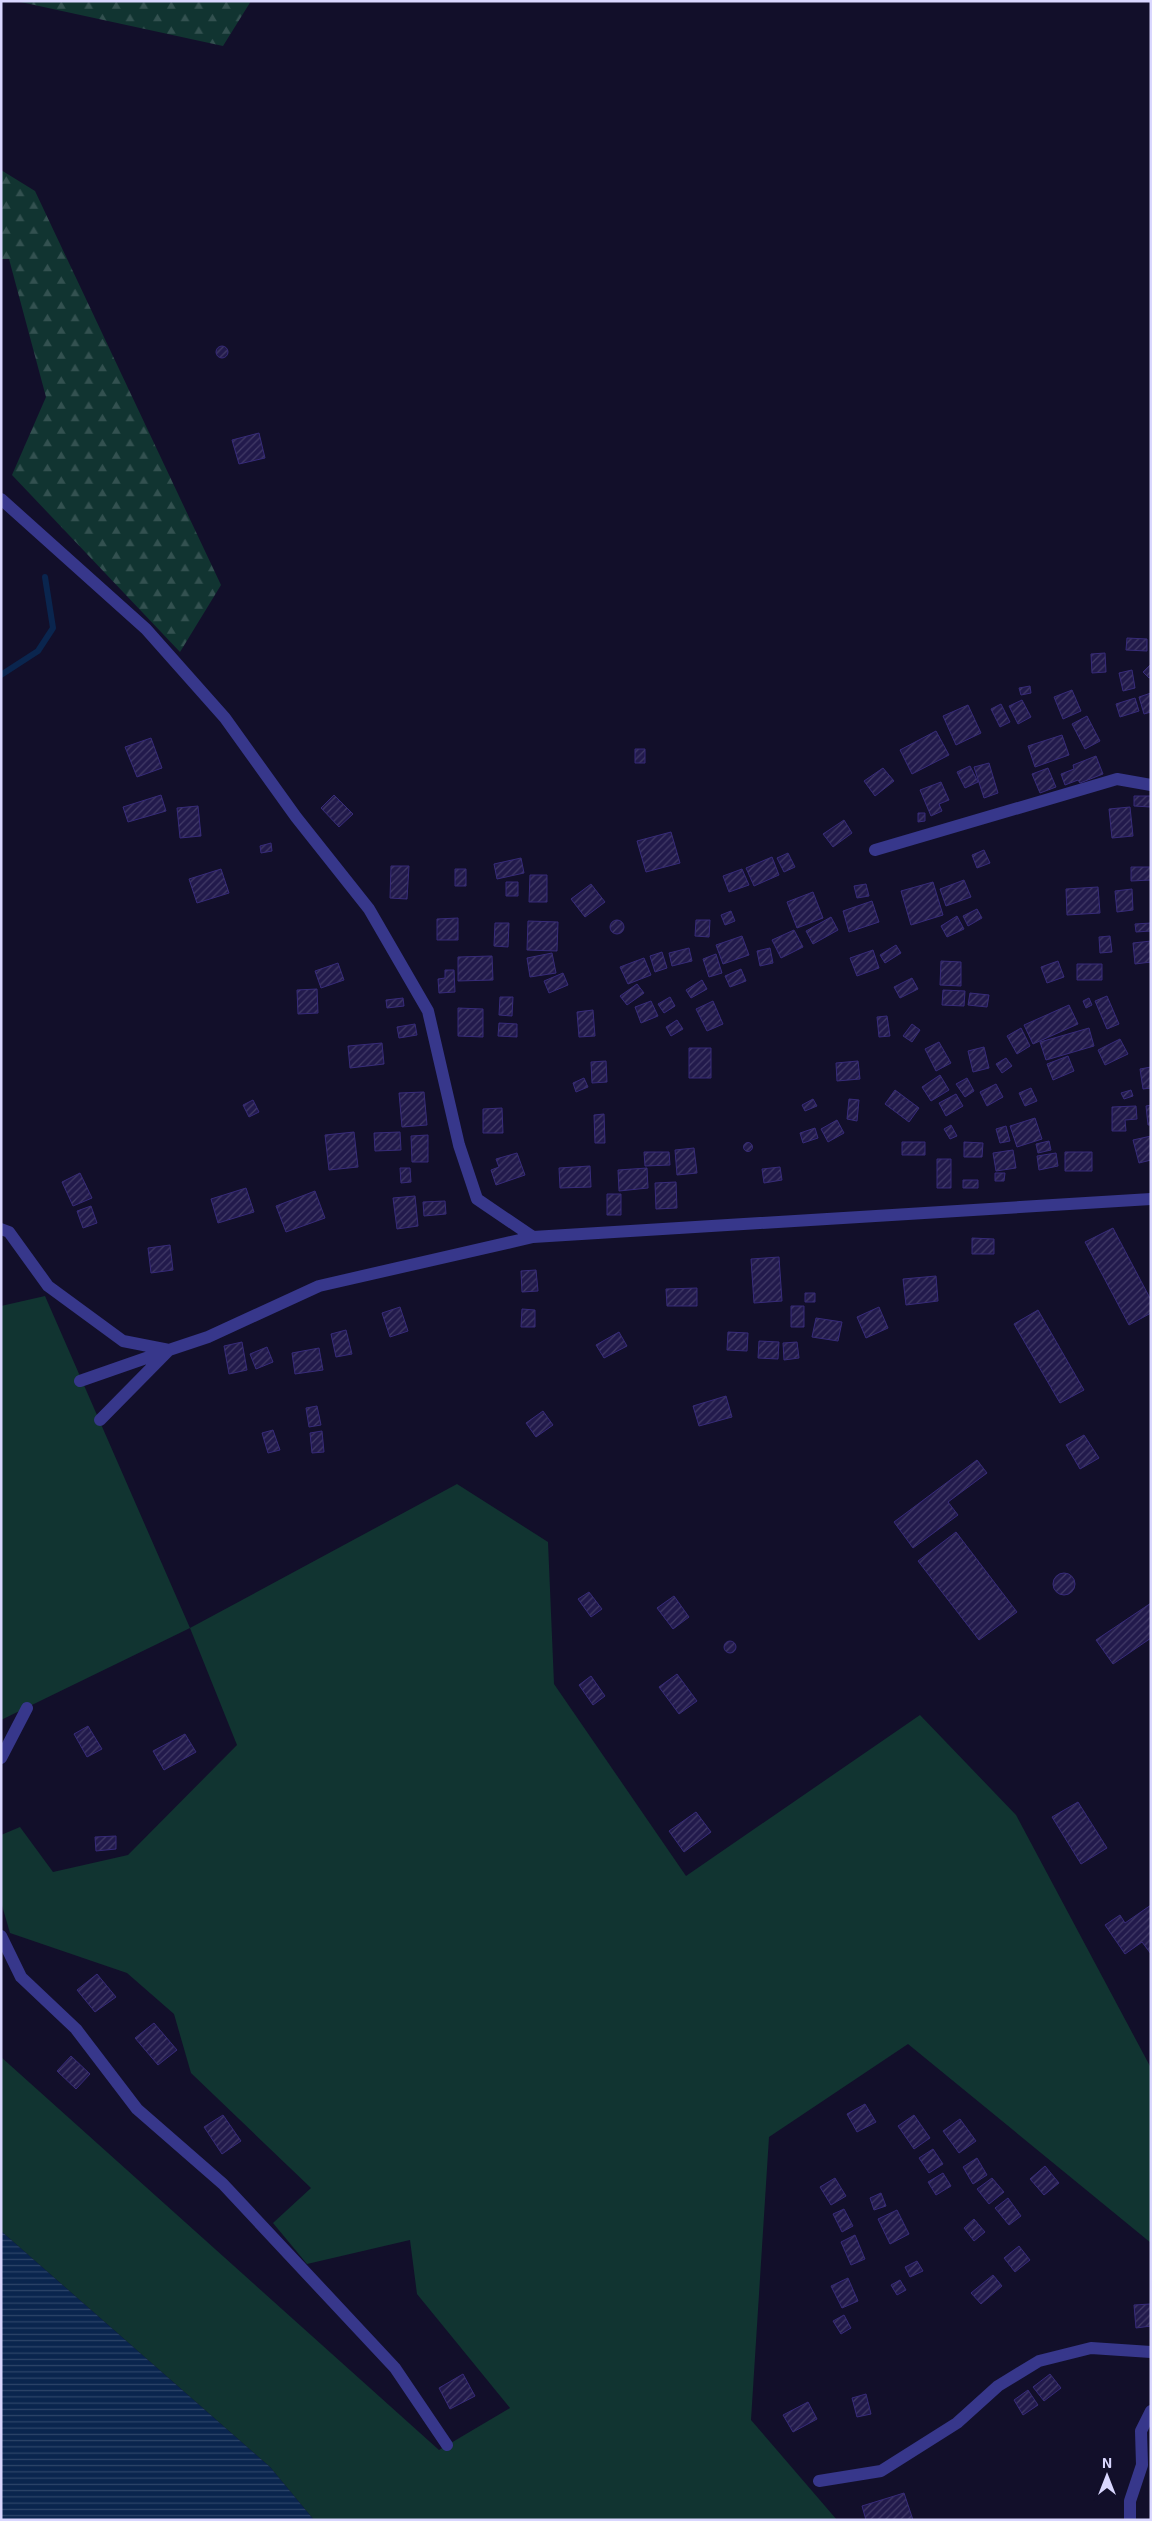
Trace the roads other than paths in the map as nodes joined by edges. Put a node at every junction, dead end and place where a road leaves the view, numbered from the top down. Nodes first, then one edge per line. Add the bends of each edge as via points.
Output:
1 (1, 499) edge
2 (1151, 785) edge
3 (875, 850) dead end
4 (1151, 1200) edge
5 (1, 1229) edge
6 (533, 1237) junction
7 (168, 1350) junction
8 (80, 1382) dead end
9 (100, 1420) dead end
10 (27, 1708) dead end
11 (1, 1758) edge
12 (1, 1936) edge
13 (1151, 2352) edge
14 (1151, 2411) edge
15 (447, 2444) dead end
16 (819, 2481) dead end
17 (1130, 2520) edge

1 - 6 street via 146,629 225,718 296,817 369,908 428,1011 459,1145 477,1199
2 - 3 street via 1117,779
4 - 6 street
5 - 7 street via 9,1232 48,1286 123,1341
6 - 7 street via 319,1286 208,1336
7 - 8 street
7 - 9 street
10 - 11 street
12 - 15 street via 21,1977 76,2029 137,2110 223,2184 395,2368
13 - 16 street via 1091,2348 1039,2361 998,2386 957,2423 881,2471
14 - 17 street via 1141,2430 1142,2465 1130,2501

